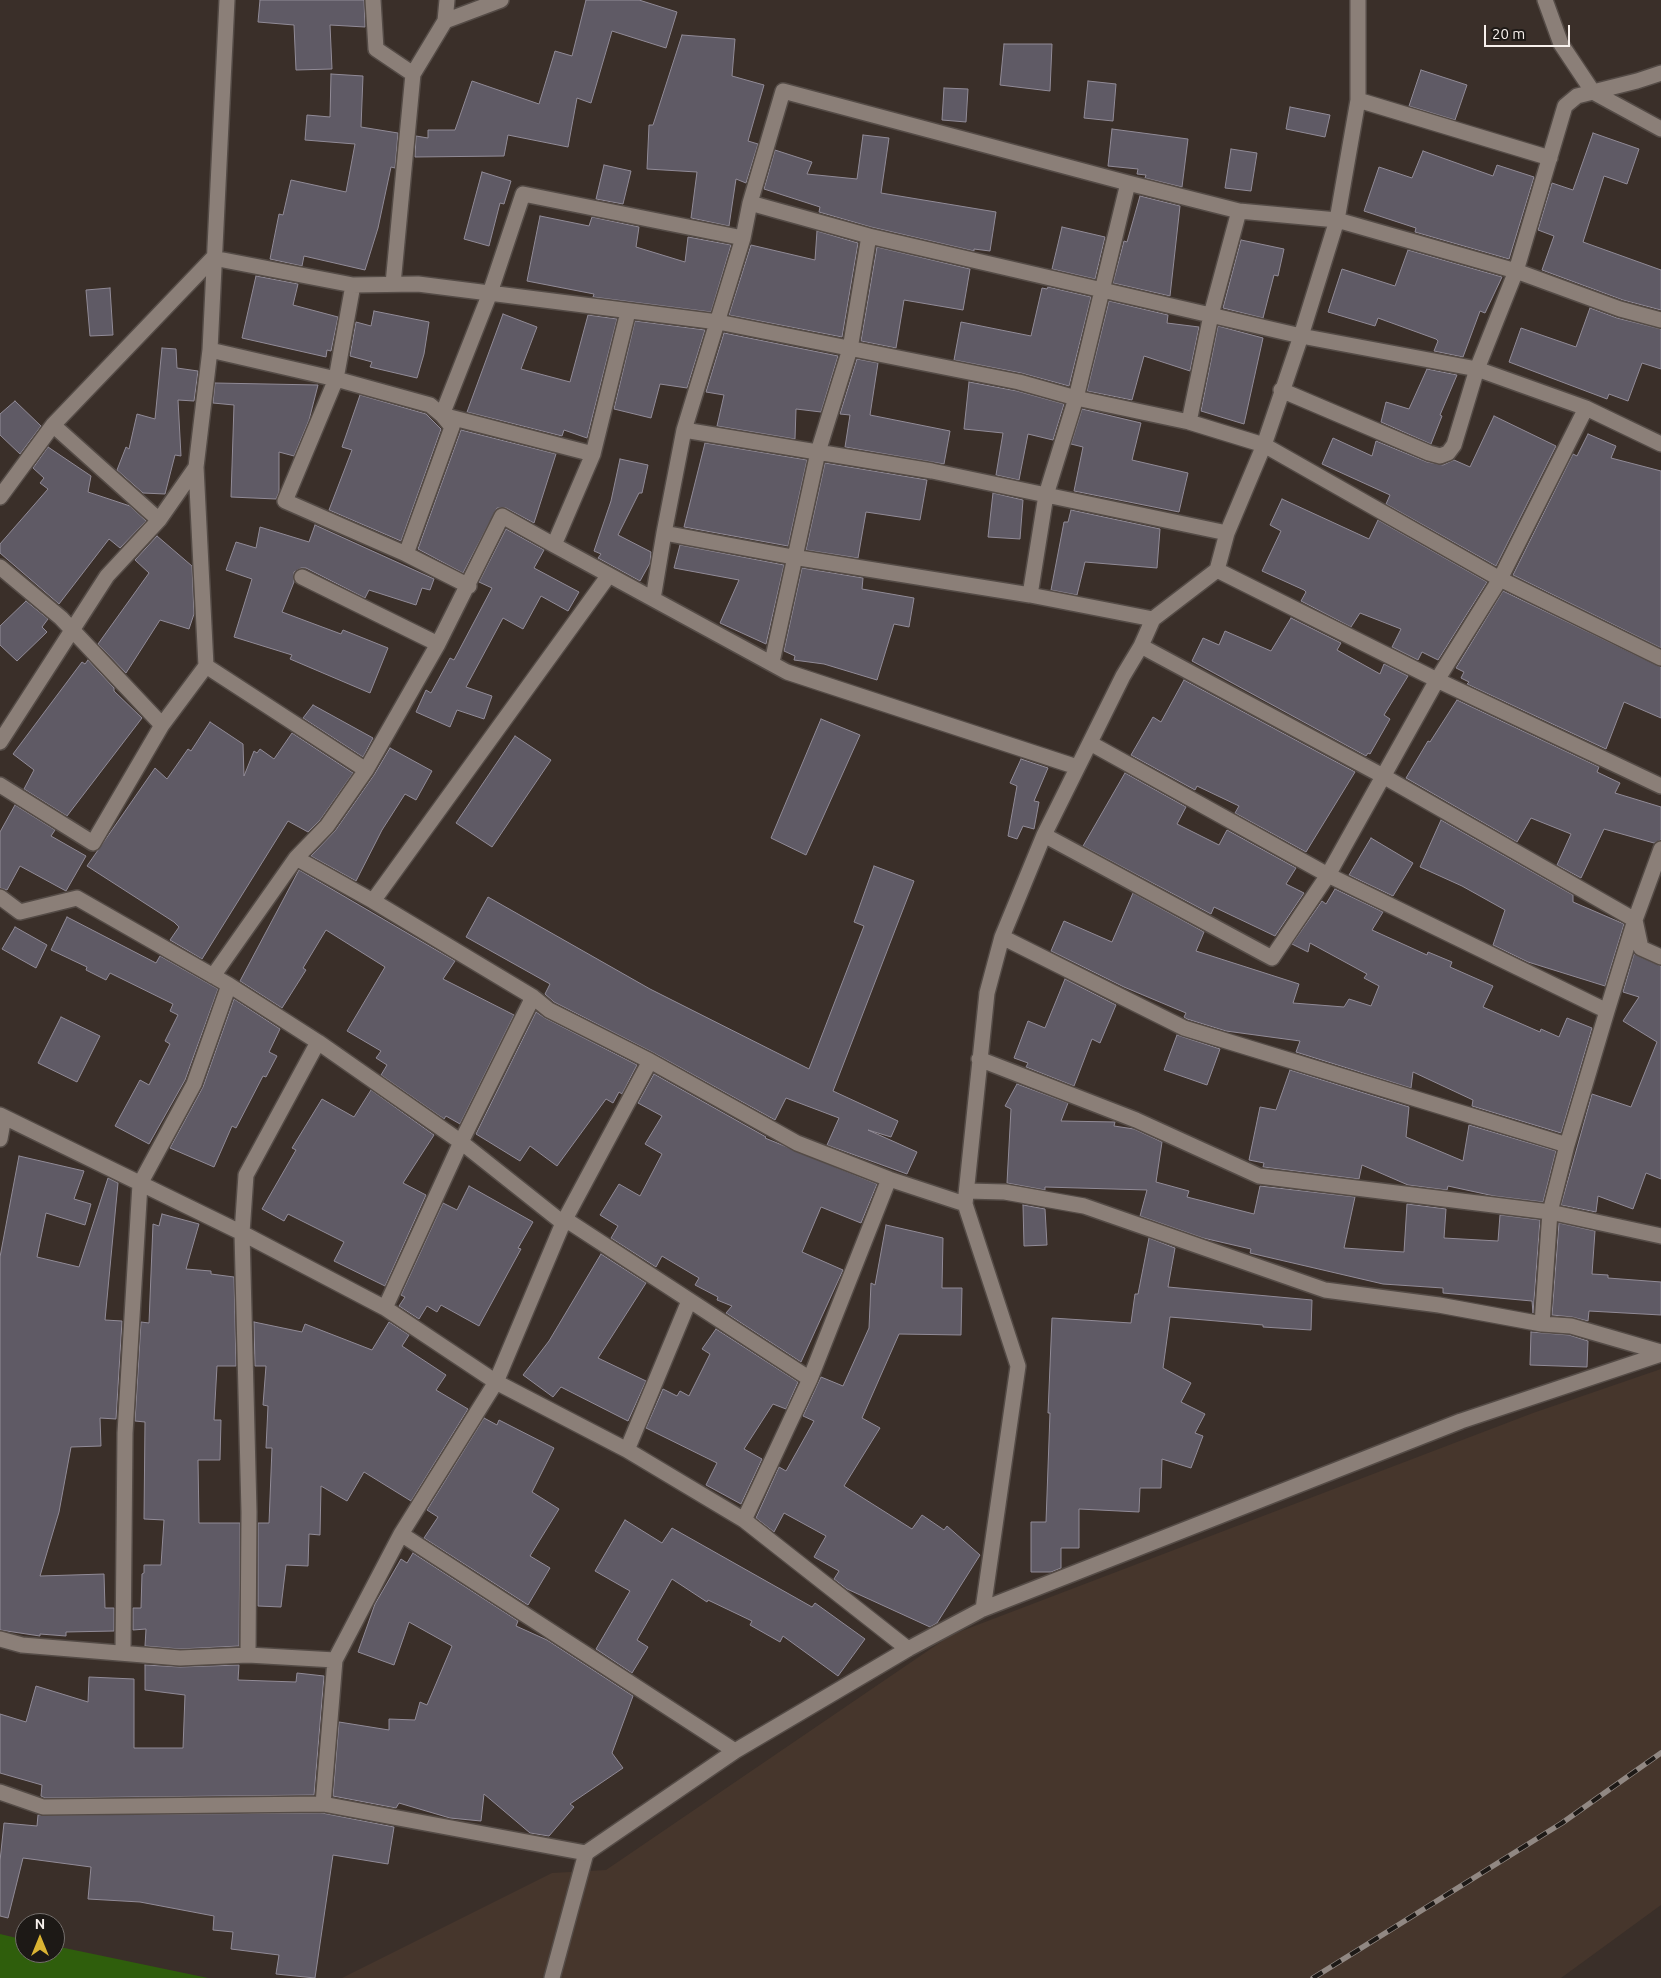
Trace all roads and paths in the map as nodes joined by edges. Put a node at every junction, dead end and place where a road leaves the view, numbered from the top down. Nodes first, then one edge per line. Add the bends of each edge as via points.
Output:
1 (227, 0) edge
2 (373, 0) edge
3 (447, 0) edge
4 (501, 0) edge
5 (1358, 0) edge
6 (1545, 0) edge
7 (445, 21) junction
8 (1661, 73) edge
9 (413, 74) junction
10 (1593, 92) junction
11 (1358, 100) junction
12 (1661, 129) edge
13 (1550, 158) junction
14 (1128, 183) junction
15 (750, 204) junction
16 (1239, 211) junction
17 (1337, 220) junction
18 (869, 236) junction
19 (743, 238) junction
20 (214, 258) junction
21 (1516, 271) junction
22 (393, 284) junction
23 (354, 285) junction
24 (1103, 290) junction
25 (490, 293) junction
26 (628, 312) junction
27 (1211, 315) junction
28 (1661, 320) edge
29 (718, 322) junction
30 (1301, 336) junction
31 (850, 349) junction
32 (210, 350) junction
33 (1478, 369) junction
34 (336, 378) junction
35 (1281, 390) junction
36 (1076, 398) junction
37 (1586, 408) junction
38 (442, 415) junction
39 (1189, 422) junction
40 (53, 425) junction
41 (684, 430) junction
42 (1661, 444) edge
43 (1264, 446) junction
44 (818, 452) junction
45 (593, 454) junction
46 (196, 466) junction
47 (1046, 495) junction
48 (0, 497) edge
49 (159, 520) junction
50 (664, 533) junction
51 (1226, 533) junction
52 (554, 546) junction
53 (406, 554) junction
54 (793, 557) junction
55 (0, 568) edge
56 (1216, 570) junction
57 (610, 575) junction
58 (302, 578) dead end
59 (1500, 579) junction
60 (469, 586) junction
61 (1030, 595) junction
62 (653, 600) junction
63 (1153, 619) junction
64 (73, 630) junction
65 (438, 644) junction
66 (1141, 646) junction
67 (1661, 658) edge
68 (772, 662) junction
69 (206, 666) junction
70 (1437, 680) junction
71 (6, 718) edge
72 (162, 725) junction
73 (0, 742) edge
74 (1090, 742) junction
75 (1078, 767) junction
76 (366, 770) junction
77 (1383, 776) junction
78 (0, 785) edge
79 (1661, 786) edge
80 (1044, 835) junction
81 (1661, 849) edge
82 (296, 858) junction
83 (1328, 876) junction
84 (0, 897) edge
85 (373, 901) junction
86 (1635, 920) junction
87 (1002, 937) junction
88 (1661, 957) edge
89 (214, 976) junction
90 (229, 985) junction
91 (533, 997) junction
92 (1607, 1011) junction
93 (318, 1042) junction
94 (979, 1059) junction
95 (650, 1061) junction
96 (2, 1116) edge
97 (0, 1139) edge
98 (461, 1142) junction
99 (1567, 1145) junction
100 (889, 1179) junction
101 (140, 1184) junction
102 (966, 1198) junction
103 (1550, 1212) junction
104 (563, 1223) junction
105 (242, 1233) junction
106 (1661, 1236) edge
107 (689, 1301) junction
108 (385, 1308) junction
109 (1542, 1324) junction
110 (1661, 1353) edge
111 (810, 1379) junction
112 (496, 1382) junction
113 (627, 1450) junction
114 (744, 1520) junction
115 (401, 1534) junction
116 (983, 1609) junction
117 (0, 1639) edge
118 (908, 1649) junction
119 (123, 1652) junction
120 (248, 1655) junction
121 (335, 1660) junction
122 (735, 1751) junction
123 (0, 1792) edge
124 (323, 1804) junction
125 (586, 1853) junction
126 (552, 1978) edge

1 - 20 street
2 - 9 street via 376,49
3 - 7 street
4 - 7 street
5 - 11 street
6 - 10 street via 1565,52
7 - 9 street
8 - 10 street
9 - 22 street
10 - 12 street
10 - 13 street via 1577,96 1565,106
11 - 13 street
11 - 17 street
13 - 21 street
14 - 15 street via 783,91
14 - 16 street
14 - 24 street
15 - 18 street
15 - 19 street
16 - 17 street
16 - 27 street
17 - 21 street
17 - 30 street
18 - 24 street
18 - 31 street
19 - 25 street via 523,194
19 - 29 street
20 - 23 street
20 - 32 street
20 - 40 street
21 - 28 street via 1620,309
21 - 33 street
22 - 23 street
22 - 25 street
23 - 34 street
24 - 27 street
24 - 36 street
25 - 26 street
25 - 38 street
26 - 29 street
26 - 45 street
27 - 30 street
27 - 39 street
29 - 31 street
29 - 41 street
30 - 33 street
30 - 35 street
31 - 36 street via 1020,382
31 - 44 street
32 - 34 street
32 - 46 street
33 - 35 street via 1454,444 1448,453 1440,456
33 - 37 street
34 - 38 street via 430,405
34 - 53 street via 285,501
35 - 43 street
36 - 39 street
36 - 47 street
37 - 42 street
37 - 59 street
38 - 45 street
38 - 53 street via 452,427
39 - 43 street
40 - 48 street
40 - 49 street
41 - 44 street
41 - 50 street
43 - 51 street
43 - 59 street
44 - 47 street
44 - 54 street
45 - 52 street
46 - 49 street
46 - 69 street
47 - 51 street
47 - 61 street
49 - 64 street via 108,576
50 - 54 street
50 - 62 street
51 - 56 street
52 - 57 street
52 - 60 street via 502,516
53 - 60 street
54 - 61 street
54 - 68 street
55 - 64 street
56 - 63 street
56 - 70 street
57 - 62 street
57 - 85 street
58 - 65 street
59 - 67 street
59 - 70 street
60 - 65 street
61 - 63 street
62 - 68 street
63 - 66 street
64 - 71 street
64 - 72 street
65 - 76 street
66 - 74 street
66 - 77 street
68 - 75 street via 787,672
69 - 72 street
69 - 76 street
70 - 77 street
70 - 79 street
71 - 73 street
72 - 78 street via 94,843
74 - 75 street
74 - 83 street
75 - 80 street
76 - 82 street via 327,826
77 - 83 street
77 - 86 street
80 - 83 street via 1272,958
80 - 87 street
81 - 86 street
82 - 85 street
82 - 89 street
83 - 92 street
84 - 89 street via 20,912 77,898
85 - 91 street
86 - 88 street via 1641,948
86 - 92 street
87 - 94 street via 987,993
87 - 99 street via 1184,1028
89 - 90 street
90 - 93 street
90 - 101 street via 194,1084
91 - 95 street via 549,1010
91 - 98 street
92 - 99 street
93 - 98 street
93 - 105 street via 246,1175
94 - 102 street
94 - 103 street via 1136,1120 1259,1176
95 - 100 street via 797,1143
95 - 104 street
96 - 97 street
96 - 101 street
98 - 104 street
98 - 108 street
99 - 103 street
100 - 102 street
100 - 111 street
101 - 105 street
101 - 119 street via 125,1433
102 - 109 street via 1004,1192 1084,1206 1325,1290 1440,1304
102 - 116 street via 1018,1366
103 - 106 street
103 - 109 street
104 - 107 street via 571,1223
104 - 112 street
105 - 108 street
105 - 120 street via 249,1512
107 - 111 street
107 - 113 street
108 - 112 street
109 - 110 street via 1571,1326
110 - 116 street via 1461,1421
111 - 114 street
112 - 113 street
112 - 115 street
113 - 114 street
114 - 118 street
115 - 121 street
115 - 122 street
116 - 118 street
117 - 119 street via 22,1645
118 - 122 street
119 - 120 street via 180,1658
120 - 121 street
121 - 124 street
122 - 125 street
123 - 124 street via 43,1807
124 - 125 street
125 - 126 street

